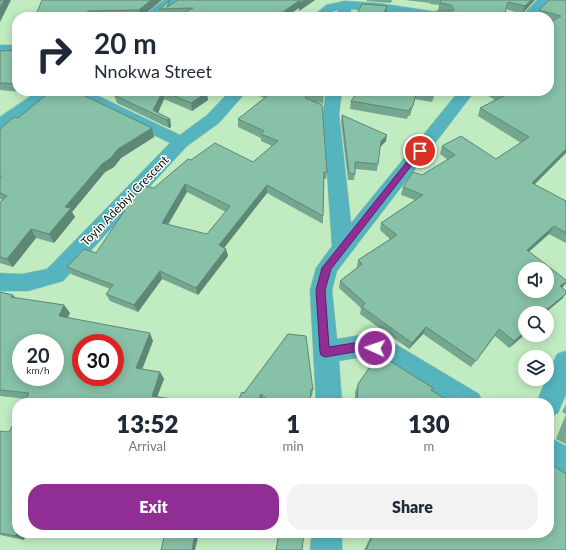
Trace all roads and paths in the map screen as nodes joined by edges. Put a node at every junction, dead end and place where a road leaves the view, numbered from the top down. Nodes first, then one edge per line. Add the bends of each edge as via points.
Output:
1 (172, 0) edge
2 (544, 0) edge
3 (344, 11) edge
4 (156, 12) edge
5 (325, 12) edge
6 (411, 12) edge
7 (533, 12) edge
8 (12, 49) edge
9 (0, 50) edge
10 (41, 96) edge
11 (86, 96) edge
12 (235, 96) edge
13 (333, 96) edge
14 (463, 96) edge
15 (0, 125) edge
16 (181, 142) junction
17 (343, 246) junction
18 (0, 282) edge
19 (325, 352) junction
20 (566, 362) edge
21 (329, 398) edge
22 (462, 398) edge
23 (551, 398) edge
24 (554, 454) edge
25 (566, 462) edge
26 (327, 538) edge
27 (326, 550) edge

1 - 4 street
2 - 7 street
3 - 5 street via 330,8
3 - 6 street via 378,7
8 - 9 street
10 - 15 street
11 - 16 street
12 - 16 street, Toyin Adebiyi Crescent via 214,119
13 - 17 street via 331,114
14 - 17 street
16 - 18 street, Toyin Adebiyi Crescent via 55,275 39,281 18,284
17 - 19 street via 327,268 321,290
19 - 21 street
19 - 22 street via 366,345 383,350
20 - 23 street
24 - 25 street
26 - 27 street

